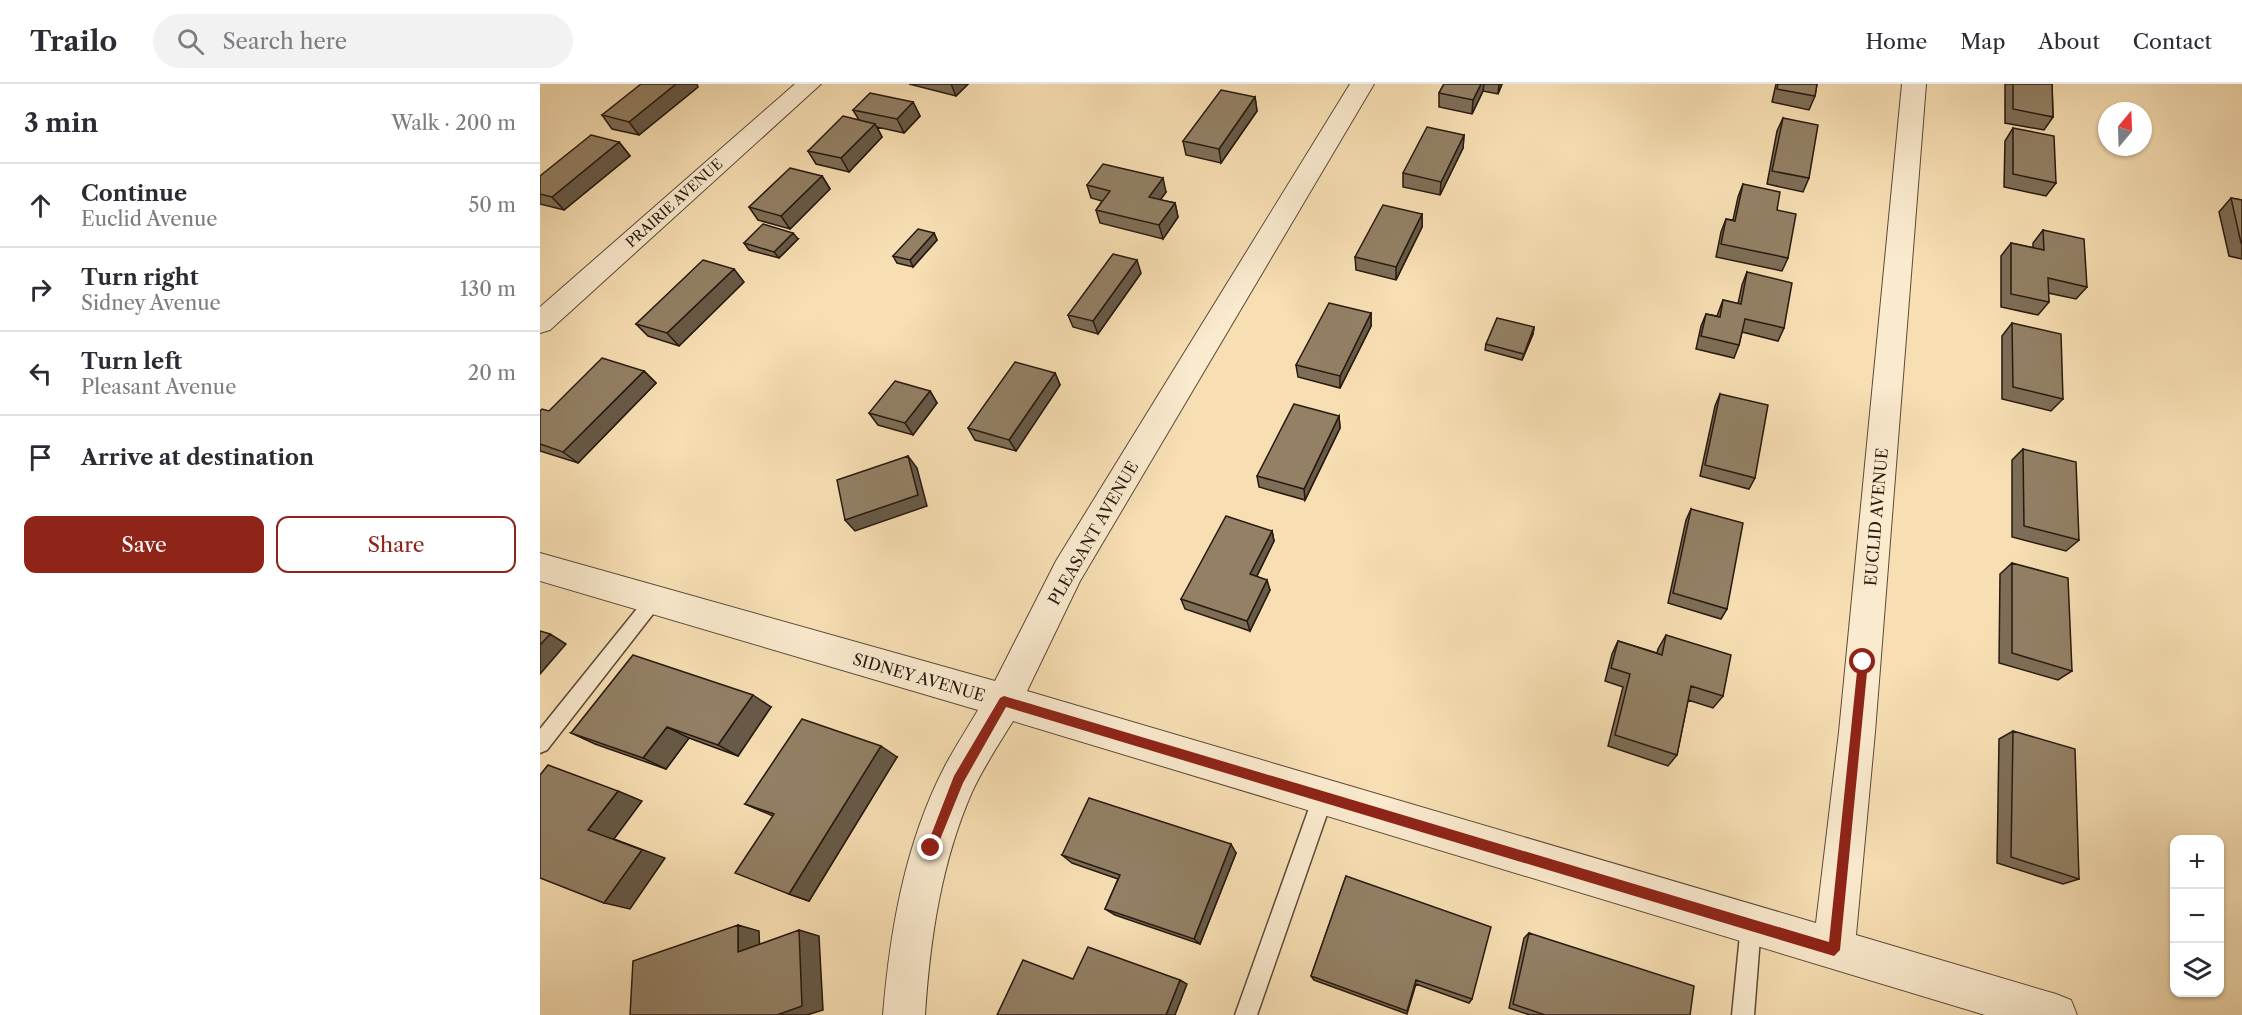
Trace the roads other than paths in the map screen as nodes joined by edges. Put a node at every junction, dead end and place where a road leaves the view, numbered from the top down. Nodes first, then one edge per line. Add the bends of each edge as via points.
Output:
1 (809, 84) edge
2 (1362, 84) edge
3 (1914, 84) edge
4 (540, 323) edge
5 (540, 567) edge
6 (654, 600) junction
7 (1004, 701) junction
8 (540, 744) edge
9 (1323, 797) junction
10 (1751, 925) junction
11 (1834, 950) junction
12 (904, 1015) edge
13 (1246, 1015) edge
14 (1743, 1015) edge
15 (2056, 1015) edge

1 - 4 street, PRAIRIE AVENUE
2 - 7 street, PLEASANT AVENUE via 1068,571
3 - 11 street, EUCLID AVENUE
5 - 6 street, SIDNEY AVENUE
6 - 7 street, SIDNEY AVENUE
6 - 8 lane
7 - 9 street, SIDNEY AVENUE
7 - 12 street, PLEASANT AVENUE via 958,780 931,848 909,946
9 - 10 street, SIDNEY AVENUE
9 - 13 lane
10 - 11 street, SIDNEY AVENUE
10 - 14 lane
11 - 15 street, SIDNEY AVENUE

